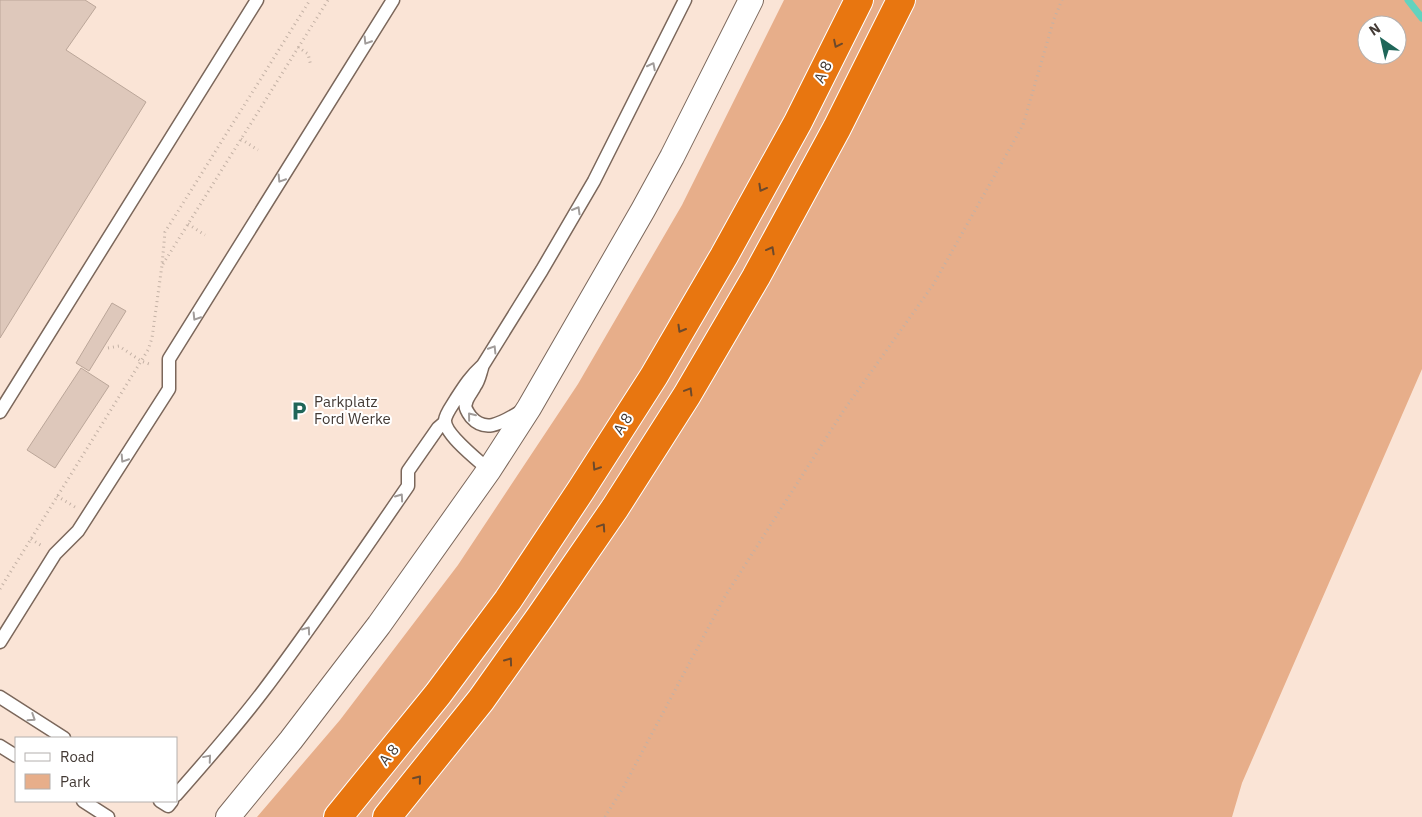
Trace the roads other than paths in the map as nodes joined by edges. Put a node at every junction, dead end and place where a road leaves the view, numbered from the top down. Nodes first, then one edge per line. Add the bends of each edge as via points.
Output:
1 (257, 0) edge
2 (393, 0) edge
3 (685, 0) edge
4 (751, 0) edge
5 (859, 0) edge
6 (901, 0) edge
7 (483, 365) junction
8 (529, 408) junction
9 (0, 412) edge
10 (445, 422) junction
11 (489, 470) junction
12 (0, 642) edge
13 (0, 697) edge
14 (62, 737) edge
15 (0, 746) edge
16 (15, 755) edge
17 (178, 794) edge
18 (85, 802) edge
19 (162, 802) edge
20 (171, 802) edge
21 (108, 817) edge
22 (228, 817) edge
23 (338, 817) edge
24 (387, 817) edge

1 - 9 lane
2 -> 12 lane via 169,359 169,389 78,531 55,554
7 -> 3 lane via 594,181
4 - 8 street via 647,203
5 -> 23 highway, A 8 / A 8 via 798,122 649,384 508,600 438,694
24 -> 6 highway via 480,700 540,617 687,395 837,128
8 -> 7 lane via 488,426 480,425 470,416 465,403 477,384
7 - 10 lane via 469,378 447,413
8 - 11 street
10 - 11 lane via 455,439
17 -> 10 lane via 293,650 408,486 408,471
11 - 22 street via 379,625
13 -> 14 lane
15 - 16 lane
18 - 21 lane
19 - 20 lane via 168,806

